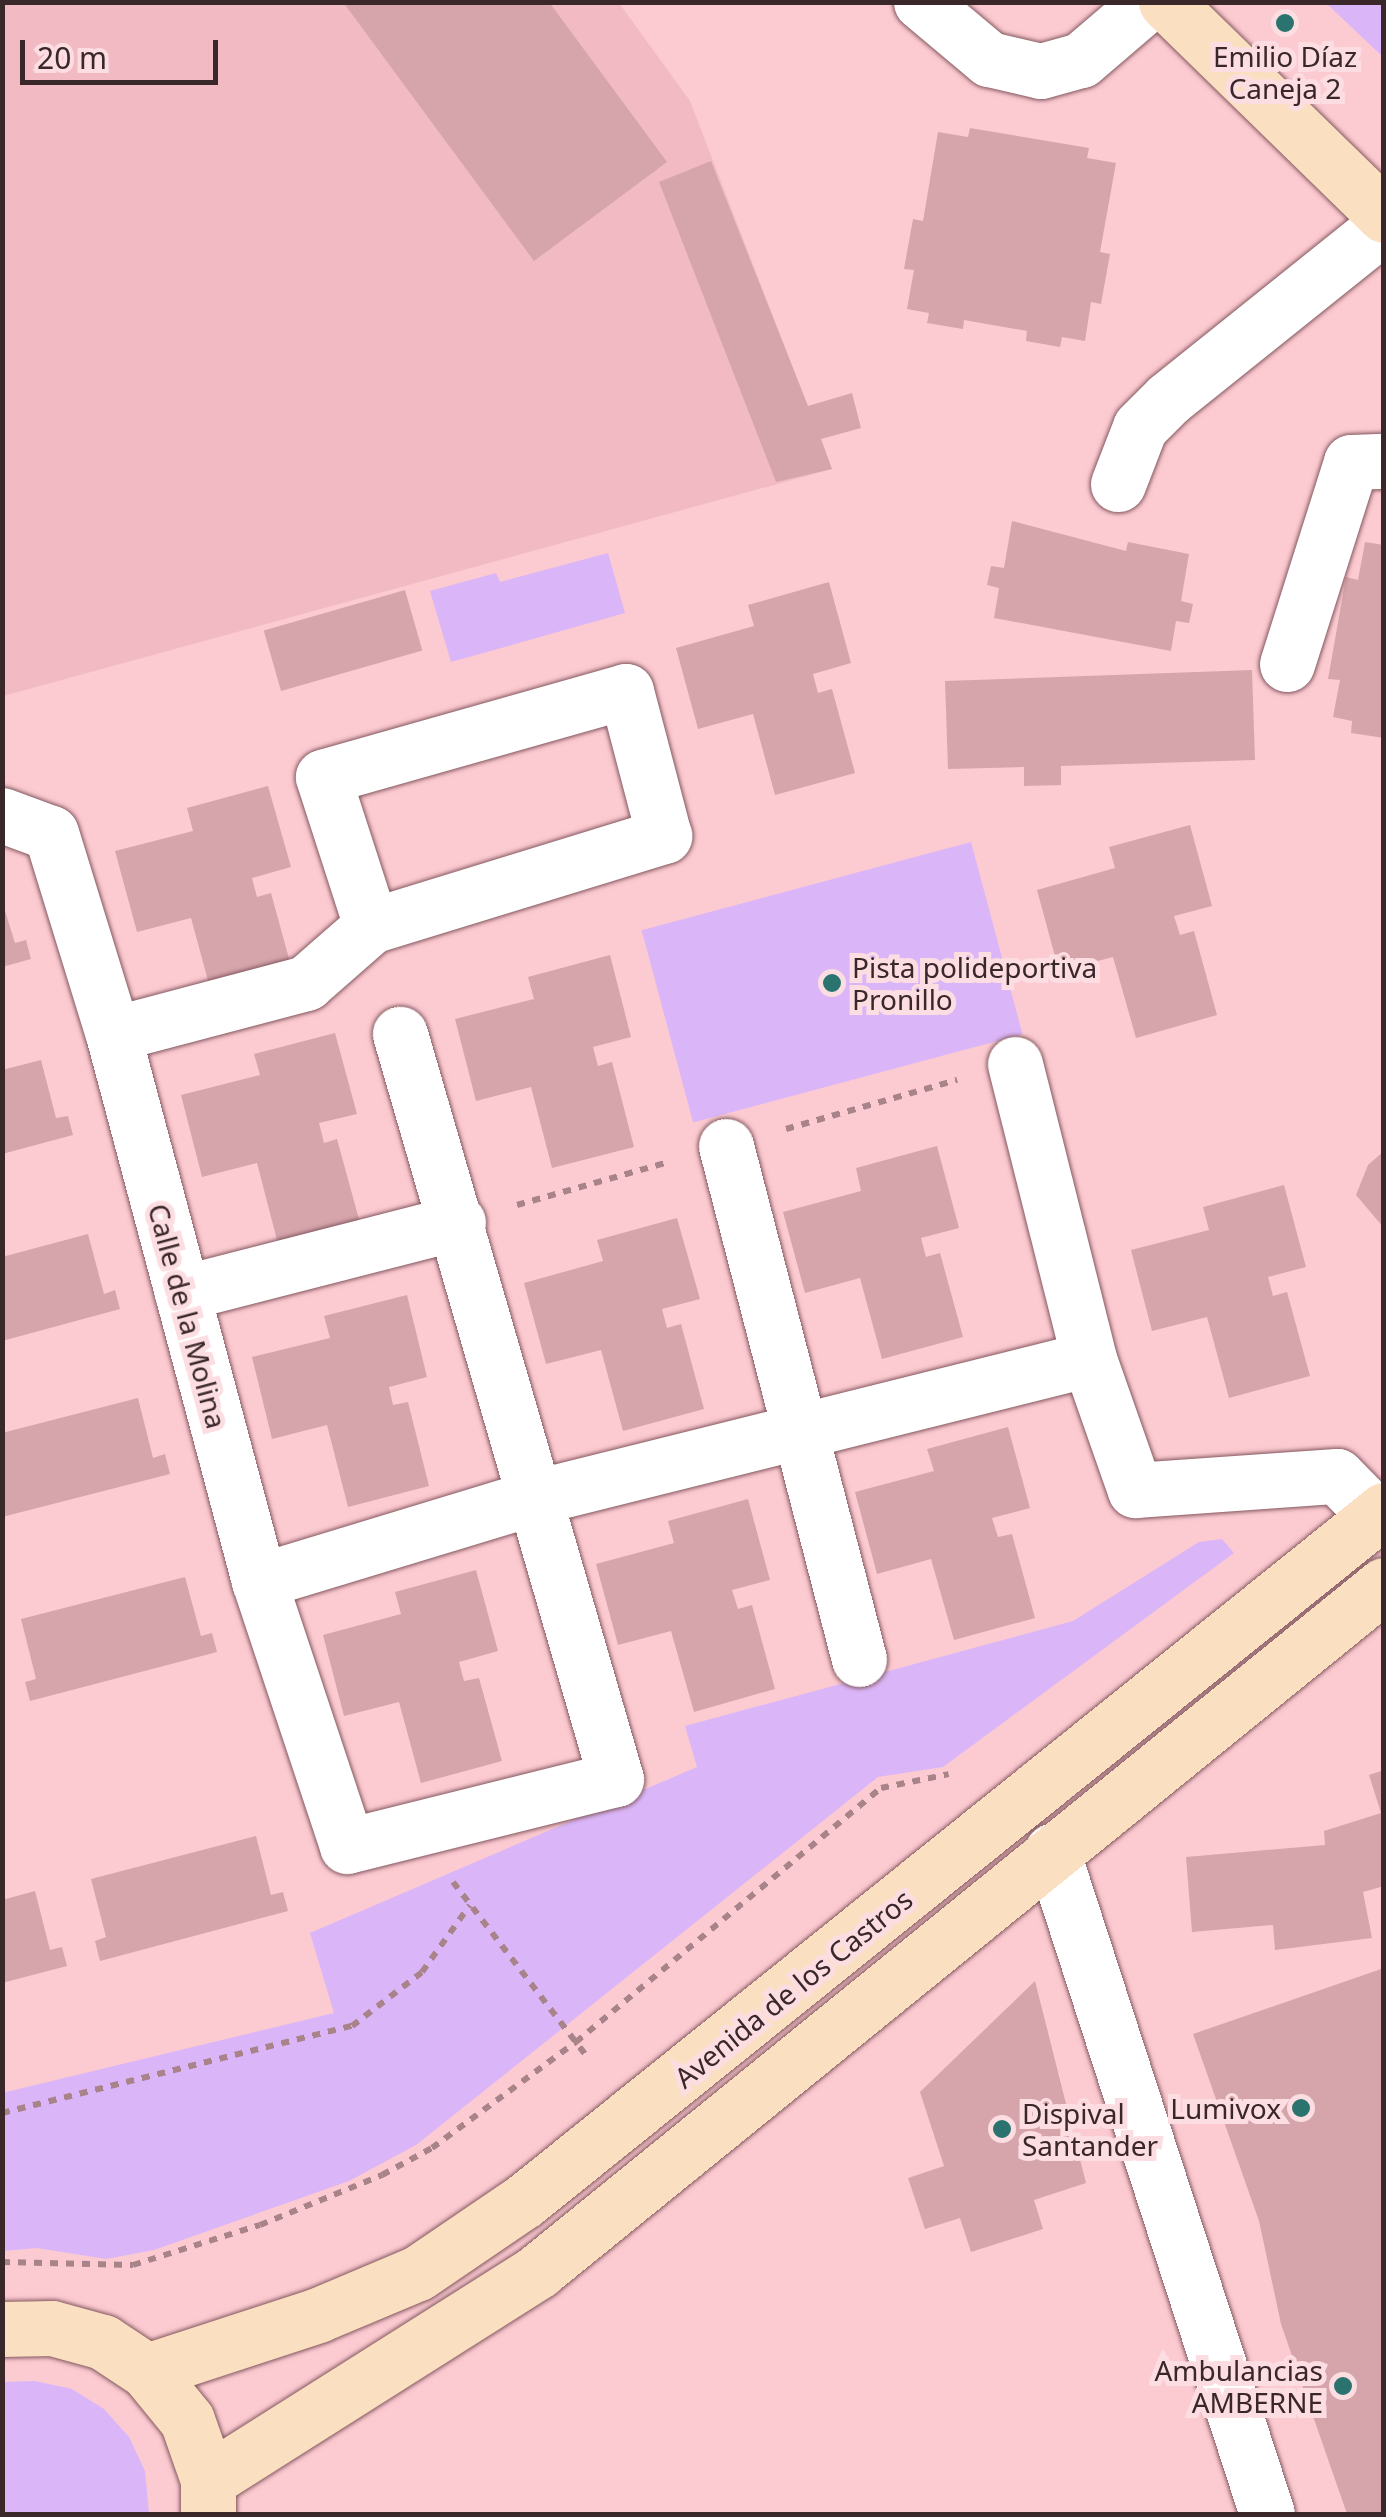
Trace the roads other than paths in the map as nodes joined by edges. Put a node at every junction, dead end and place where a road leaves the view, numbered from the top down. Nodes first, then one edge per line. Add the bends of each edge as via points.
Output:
1 (921, 2) edge
2 (1149, 2) edge
3 (1166, 2) edge
4 (1384, 215) edge
5 (1384, 226) edge
6 (1384, 460) edge
7 (1118, 484) dead end
8 (1286, 664) dead end
9 (27, 824) edge
10 (371, 926) junction
11 (113, 1034) junction
12 (400, 1034) dead end
13 (1015, 1064) dead end
14 (726, 1146) dead end
15 (458, 1222) junction
16 (182, 1293) junction
17 (1089, 1359) junction
18 (800, 1432) junction
19 (532, 1498) junction
20 (1380, 1513) edge
21 (259, 1581) junction
22 (1384, 1585) edge
23 (859, 1660) dead end
24 (1052, 1851) junction
25 (2, 2329) edge
26 (147, 2370) junction
27 (208, 2497) edge
28 (1267, 2514) edge

1 - 2 street via 989,59 1040,71 1081,60
3 - 4 main road
5 - 7 street via 1140,426
6 - 8 street via 1351,462
9 - 11 street, Calle de la Molina
10 - 10 street via 664,836 626,692 323,777
10 - 11 street via 306,983
11 - 16 street, Calle de la Molina
12 - 15 street
13 - 17 street
14 - 18 street
15 - 16 street
15 - 19 street
16 - 21 street, Calle de la Molina
17 - 18 street
17 - 20 street via 1135,1490 1336,1476
18 - 19 street
18 - 23 street
19 - 21 street
19 - 21 street, Calle de la Molina via 616,1778 347,1846
20 - 26 main road, Avenida de los Castros via 524,2202 418,2273 318,2315
22 - 24 main road, Avenida de los Castros
24 - 27 main road, Avenida de los Castros via 538,2270
24 - 28 street
25 - 26 main road via 52,2328 103,2342
26 - 27 main road via 187,2420

